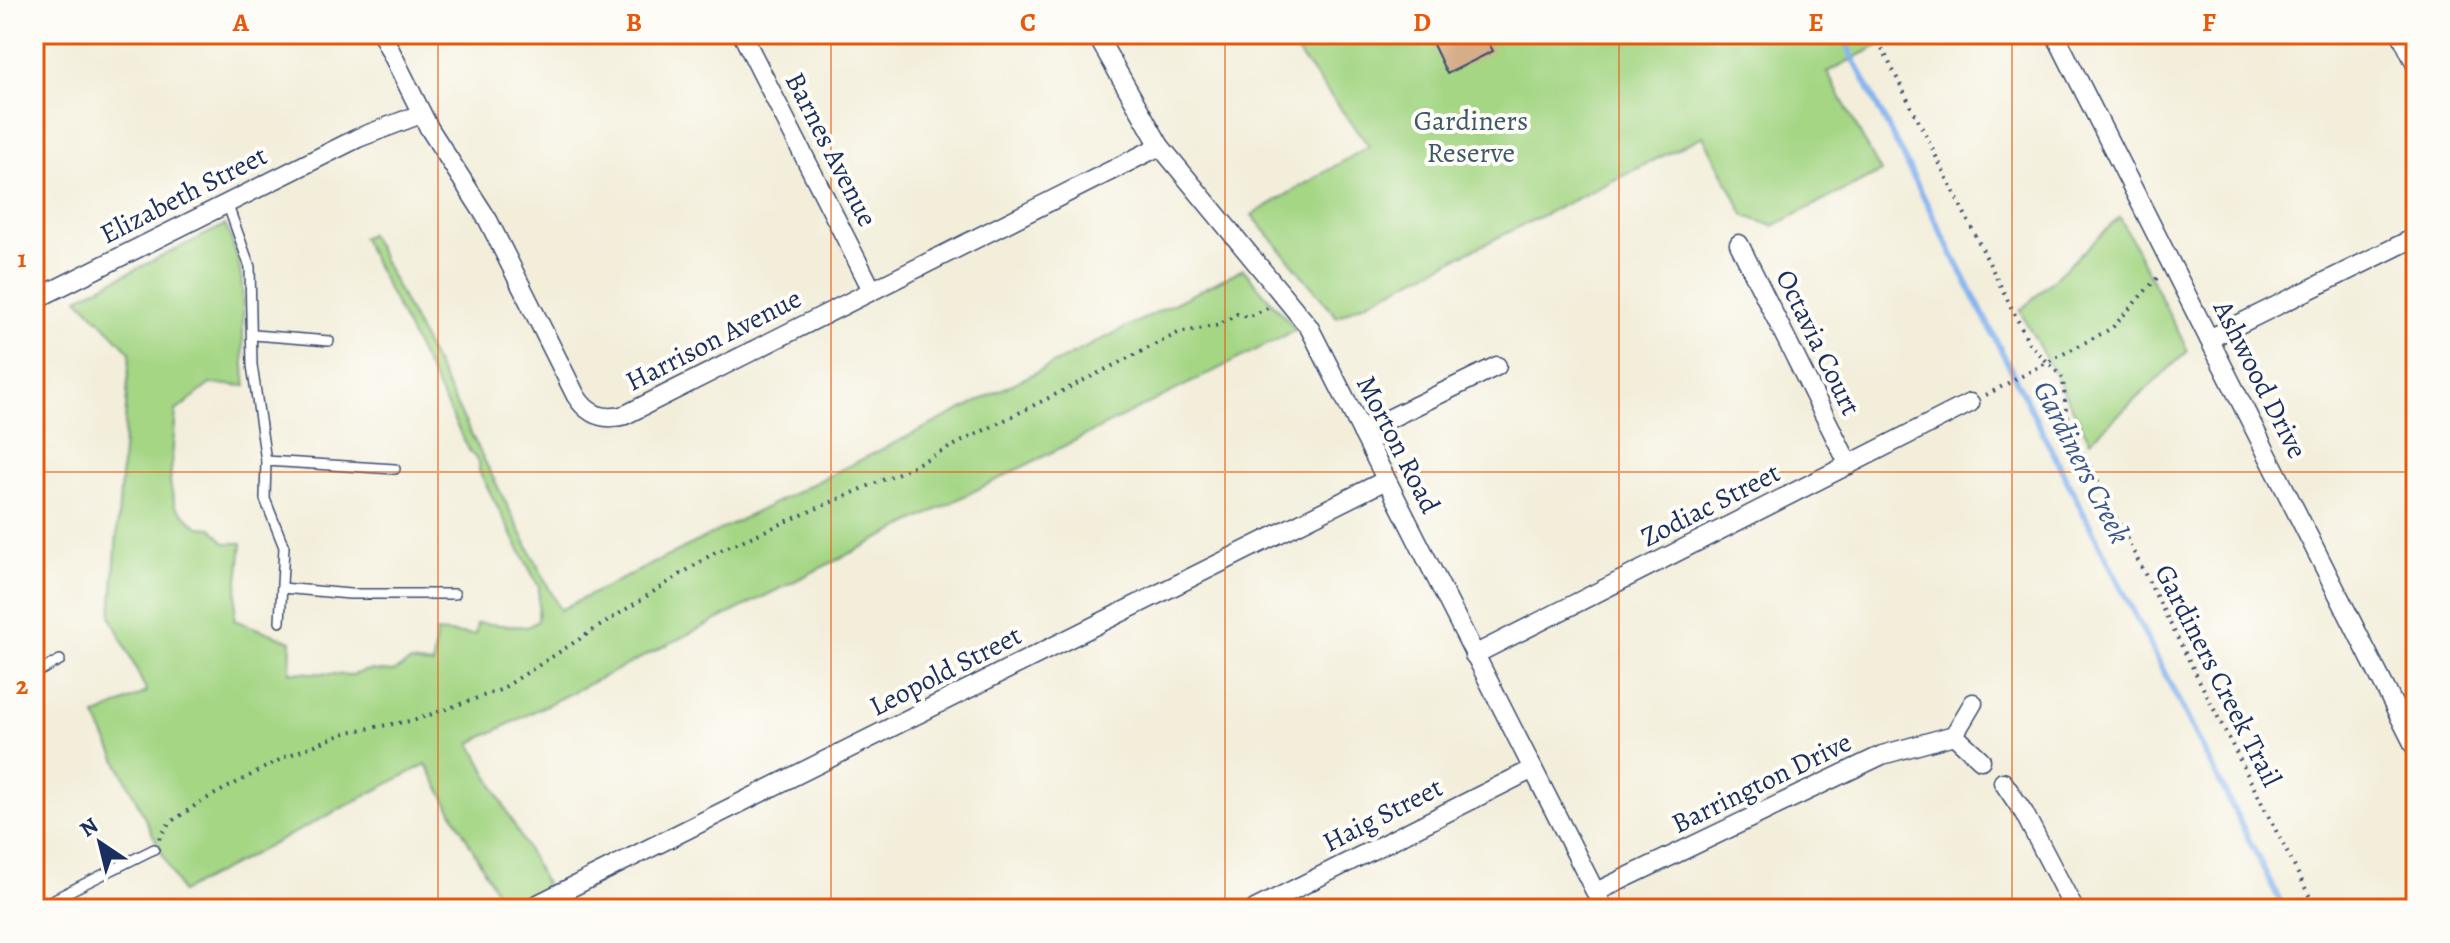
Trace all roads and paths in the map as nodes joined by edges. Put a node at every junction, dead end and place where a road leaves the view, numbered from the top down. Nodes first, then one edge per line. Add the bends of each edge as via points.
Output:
1 (382, 34) edge
2 (742, 34) edge
3 (1096, 34) edge
4 (1875, 34) edge
5 (2055, 34) edge
6 (2401, 34) edge
7 (2416, 65) edge
8 (418, 108) junction
9 (1160, 146) junction
10 (227, 203) junction
11 (2416, 237) edge
12 (1739, 244) dead end
13 (2172, 265) junction
14 (872, 290) junction
15 (1287, 299) junction
16 (34, 300) edge
17 (254, 335) junction
18 (2209, 339) junction
19 (329, 341) dead end
20 (2047, 360) junction
21 (1497, 366) dead end
22 (1999, 387) dead end
23 (1970, 403) dead end
24 (1362, 432) junction
25 (266, 461) junction
26 (1849, 465) junction
27 (395, 469) dead end
28 (1386, 480) junction
29 (282, 588) junction
30 (455, 594) dead end
31 (280, 622) dead end
32 (1474, 655) junction
33 (60, 660) dead end
34 (34, 674) edge
35 (1973, 703) dead end
36 (1954, 735) junction
37 (2416, 749) edge
38 (1981, 760) dead end
39 (1533, 769) junction
40 (2003, 782) dead end
41 (154, 849) joint
42 (1600, 901) edge
43 (34, 909) edge
44 (528, 909) edge
45 (1255, 909) edge
46 (2074, 909) edge
47 (2316, 909) edge

1 - 8 street, Harrison Avenue
2 - 14 street, Barnes Avenue
3 - 9 street, Morton Road
4 - 20 path, Gardiners Creek Trail via 2029,343
5 - 13 street, Ashwood Drive
6 - 7 street
8 - 10 street, Elizabeth Street via 387,116 358,138
8 - 14 street, Harrison Avenue via 488,220 576,396 590,413 625,415
9 - 14 street, Harrison Avenue
9 - 15 street, Morton Road
10 - 16 street, Elizabeth Street
10 - 17 lane via 250,267
11 - 18 street
12 - 26 street, Octavia Court
13 - 18 street, Ashwood Drive
13 - 20 path via 2143,289 2112,328
15 - 24 street, Morton Road via 1309,327
15 - 41 path via 1248,317 1237,314 1219,325 1178,333 901,472 714,553 500,690 415,720 348,732 287,756 169,823
17 - 19 lane
17 - 25 lane via 252,365
18 - 37 street, Ashwood Drive
20 - 22 path
20 - 47 path, Gardiners Creek Trail via 2063,378 2066,411 2081,449
21 - 24 street
23 - 26 street, Zodiac Street
24 - 28 street, Morton Road
25 - 27 lane
25 - 29 lane via 265,499 284,547
26 - 32 street, Zodiac Street
28 - 32 street, Morton Road
28 - 44 street, Leopold Street
29 - 30 lane
29 - 31 lane
32 - 39 street, Morton Road
33 - 34 lane
35 - 36 street
36 - 38 street
36 - 42 street, Barrington Drive via 1882,755
39 - 42 street, Morton Road
39 - 45 street, Haig Street
40 - 46 street
41 - 43 lane

